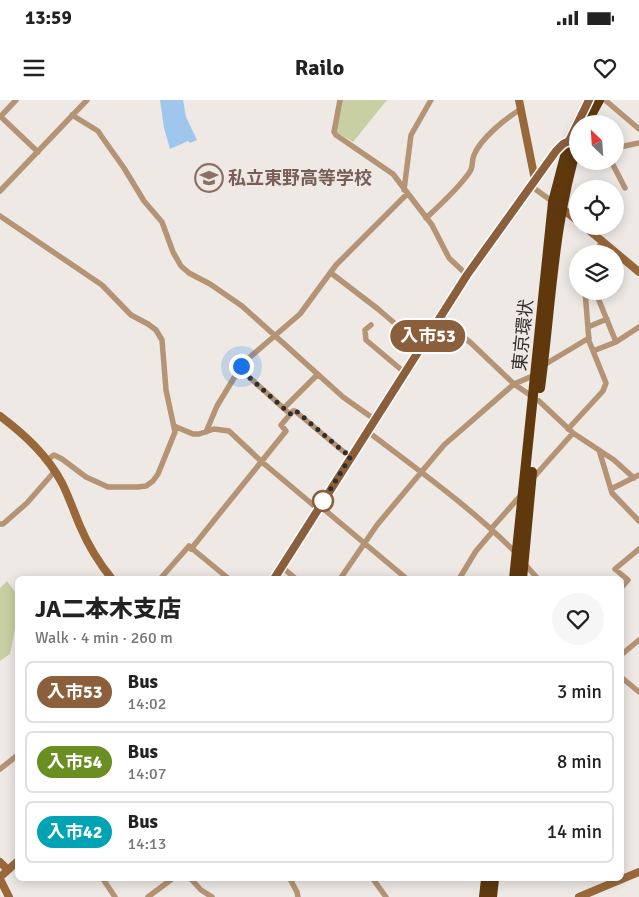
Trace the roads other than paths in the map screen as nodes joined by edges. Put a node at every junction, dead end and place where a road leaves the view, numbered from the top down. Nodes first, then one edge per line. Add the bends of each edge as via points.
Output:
1 (16, 100) edge
2 (87, 100) edge
3 (340, 100) edge
4 (430, 100) edge
5 (519, 100) edge
6 (589, 100) edge
7 (599, 100) edge
8 (605, 100) edge
9 (521, 109) junction
10 (72, 115) junction
11 (584, 115) edge
12 (591, 115) edge
13 (0, 116) edge
14 (638, 126) edge
15 (569, 142) edge
16 (639, 143) edge
17 (624, 146) edge
18 (38, 152) junction
19 (569, 162) edge
20 (571, 170) edge
21 (616, 170) edge
22 (533, 183) junction
23 (625, 188) dead end
24 (0, 191) edge
25 (406, 191) junction
26 (557, 205) junction
27 (569, 214) edge
28 (0, 216) edge
29 (426, 218) junction
30 (595, 235) edge
31 (602, 241) junction
32 (600, 245) edge
33 (331, 272) junction
34 (639, 272) edge
35 (467, 275) junction
36 (586, 300) edge
37 (599, 300) edge
38 (439, 318) junction
39 (606, 319) junction
40 (371, 324) dead end
41 (588, 327) junction
42 (639, 327) edge
43 (274, 336) junction
44 (589, 338) junction
45 (616, 342) junction
46 (421, 346) junction
47 (593, 351) junction
48 (544, 365) junction
49 (239, 368) junction
50 (404, 372) junction
51 (317, 375) junction
52 (535, 375) junction
53 (514, 384) junction
54 (536, 399) junction
55 (284, 408) junction
56 (290, 414) junction
57 (0, 416) edge
58 (374, 419) junction
59 (174, 426) junction
60 (366, 431) junction
61 (570, 431) junction
62 (206, 432) junction
63 (598, 450) junction
64 (351, 456) junction
65 (48, 460) junction
66 (262, 462) junction
67 (55, 471) junction
68 (422, 473) junction
69 (637, 477) edge
70 (531, 479) junction
71 (611, 488) junction
72 (523, 494) junction
73 (319, 507) junction
74 (639, 521) edge
75 (0, 524) edge
76 (492, 530) junction
77 (364, 543) junction
78 (639, 548) edge
79 (192, 549) junction
80 (517, 554) junction
81 (524, 563) junction
82 (282, 567) junction
83 (110, 576) edge
84 (163, 576) edge
85 (225, 576) edge
86 (276, 576) edge
87 (292, 576) edge
88 (342, 576) edge
89 (403, 576) edge
90 (461, 576) edge
91 (514, 576) edge
92 (522, 576) edge
93 (535, 576) edge
94 (623, 576) edge
95 (639, 640) edge
96 (624, 652) edge
97 (624, 680) edge
98 (639, 692) edge
99 (15, 757) edge
100 (0, 769) edge
101 (0, 862) edge
102 (15, 864) edge
103 (8, 870) junction
104 (639, 872) edge
105 (0, 878) edge
106 (624, 878) edge
107 (104, 881) edge
108 (169, 881) edge
109 (194, 881) edge
110 (291, 881) edge
111 (374, 881) edge
112 (486, 881) edge
113 (494, 881) edge
114 (617, 881) edge
115 (583, 896) edge
116 (9, 897) edge
117 (114, 897) edge
118 (148, 897) edge
119 (212, 897) edge
120 (298, 897) edge
121 (386, 897) edge
122 (484, 897) edge
123 (492, 897) edge

1 - 13 street
2 - 10 street
3 - 25 street via 334,132 392,174
4 - 25 street via 411,134
5 - 9 main road
6 - 11 highway, 東京環状
7 - 12 highway
8 - 14 street
9 - 22 main road
9 - 29 street via 492,132 476,152 471,172
10 - 18 street
10 - 43 street via 98,131 108,144 144,201 162,222 181,266 242,306
13 - 18 street
15 - 22 main road via 556,151
16 - 17 street
18 - 24 street
19 - 26 highway, 東京環状
20 - 26 highway, 東京環状
21 - 23 street
22 - 26 street
22 - 35 main road
25 - 29 street
25 - 33 street
26 - 27 main road
26 - 48 highway, 東京環状
26 - 52 highway, 東京環状
28 - 59 street via 102,285 131,315 156,330 163,345 166,390
29 - 35 street via 449,258
30 - 31 main road
31 - 32 street
31 - 34 main road
33 - 43 street via 300,314
33 - 46 street
35 - 38 main road
36 - 41 street
37 - 39 street
38 - 46 main road
38 - 53 street
39 - 41 street
39 - 45 street
40 - 50 street via 366,330 366,340
41 - 44 street
42 - 45 street
43 - 49 street
43 - 51 street
44 - 47 street
44 - 48 street
45 - 47 street
46 - 50 main road
47 - 61 street via 606,387
48 - 54 highway, 東京環状
49 - 55 street
49 - 62 street
50 - 58 main road
51 - 55 street
51 - 58 street
52 - 53 street
52 - 54 highway, 東京環状
53 - 54 street
53 - 68 street via 444,445
54 - 61 street
54 - 70 highway, 東京環状
54 - 72 highway, 東京環状
55 - 56 street
56 - 64 street via 295,410
56 - 66 street via 281,425 286,431
57 - 65 main road via 30,440
58 - 60 main road
59 - 62 street via 193,434
59 - 65 street via 175,432 158,474 146,486 108,487 86,477 54,455
60 - 64 main road
60 - 68 street
61 - 63 street
61 - 70 street
62 - 66 street via 229,431
63 - 69 street
63 - 71 street
64 - 73 main road
65 - 67 main road
66 - 73 street
66 - 79 street
67 - 75 street via 21,509
67 - 83 main road via 87,541
68 - 76 street
68 - 77 street
69 - 71 street
70 - 81 highway, 東京環状
71 - 74 street
72 - 76 street
72 - 80 highway, 東京環状
73 - 77 street
73 - 82 main road
76 - 80 street
76 - 90 street
77 - 88 street
77 - 89 street
78 - 94 street via 615,569
79 - 84 street via 189,546
79 - 85 street
80 - 81 street
80 - 91 highway, 東京環状
81 - 92 highway, 東京環状
81 - 93 street
82 - 86 main road
82 - 87 street
95 - 96 street
97 - 98 street
99 - 100 street
101 - 103 main road
102 - 103 main road
103 - 105 main road
104 - 106 main road
105 - 116 main road
107 - 117 street
108 - 118 street
109 - 119 street
110 - 120 street
111 - 121 street
112 - 122 highway
113 - 123 highway
114 - 115 main road

